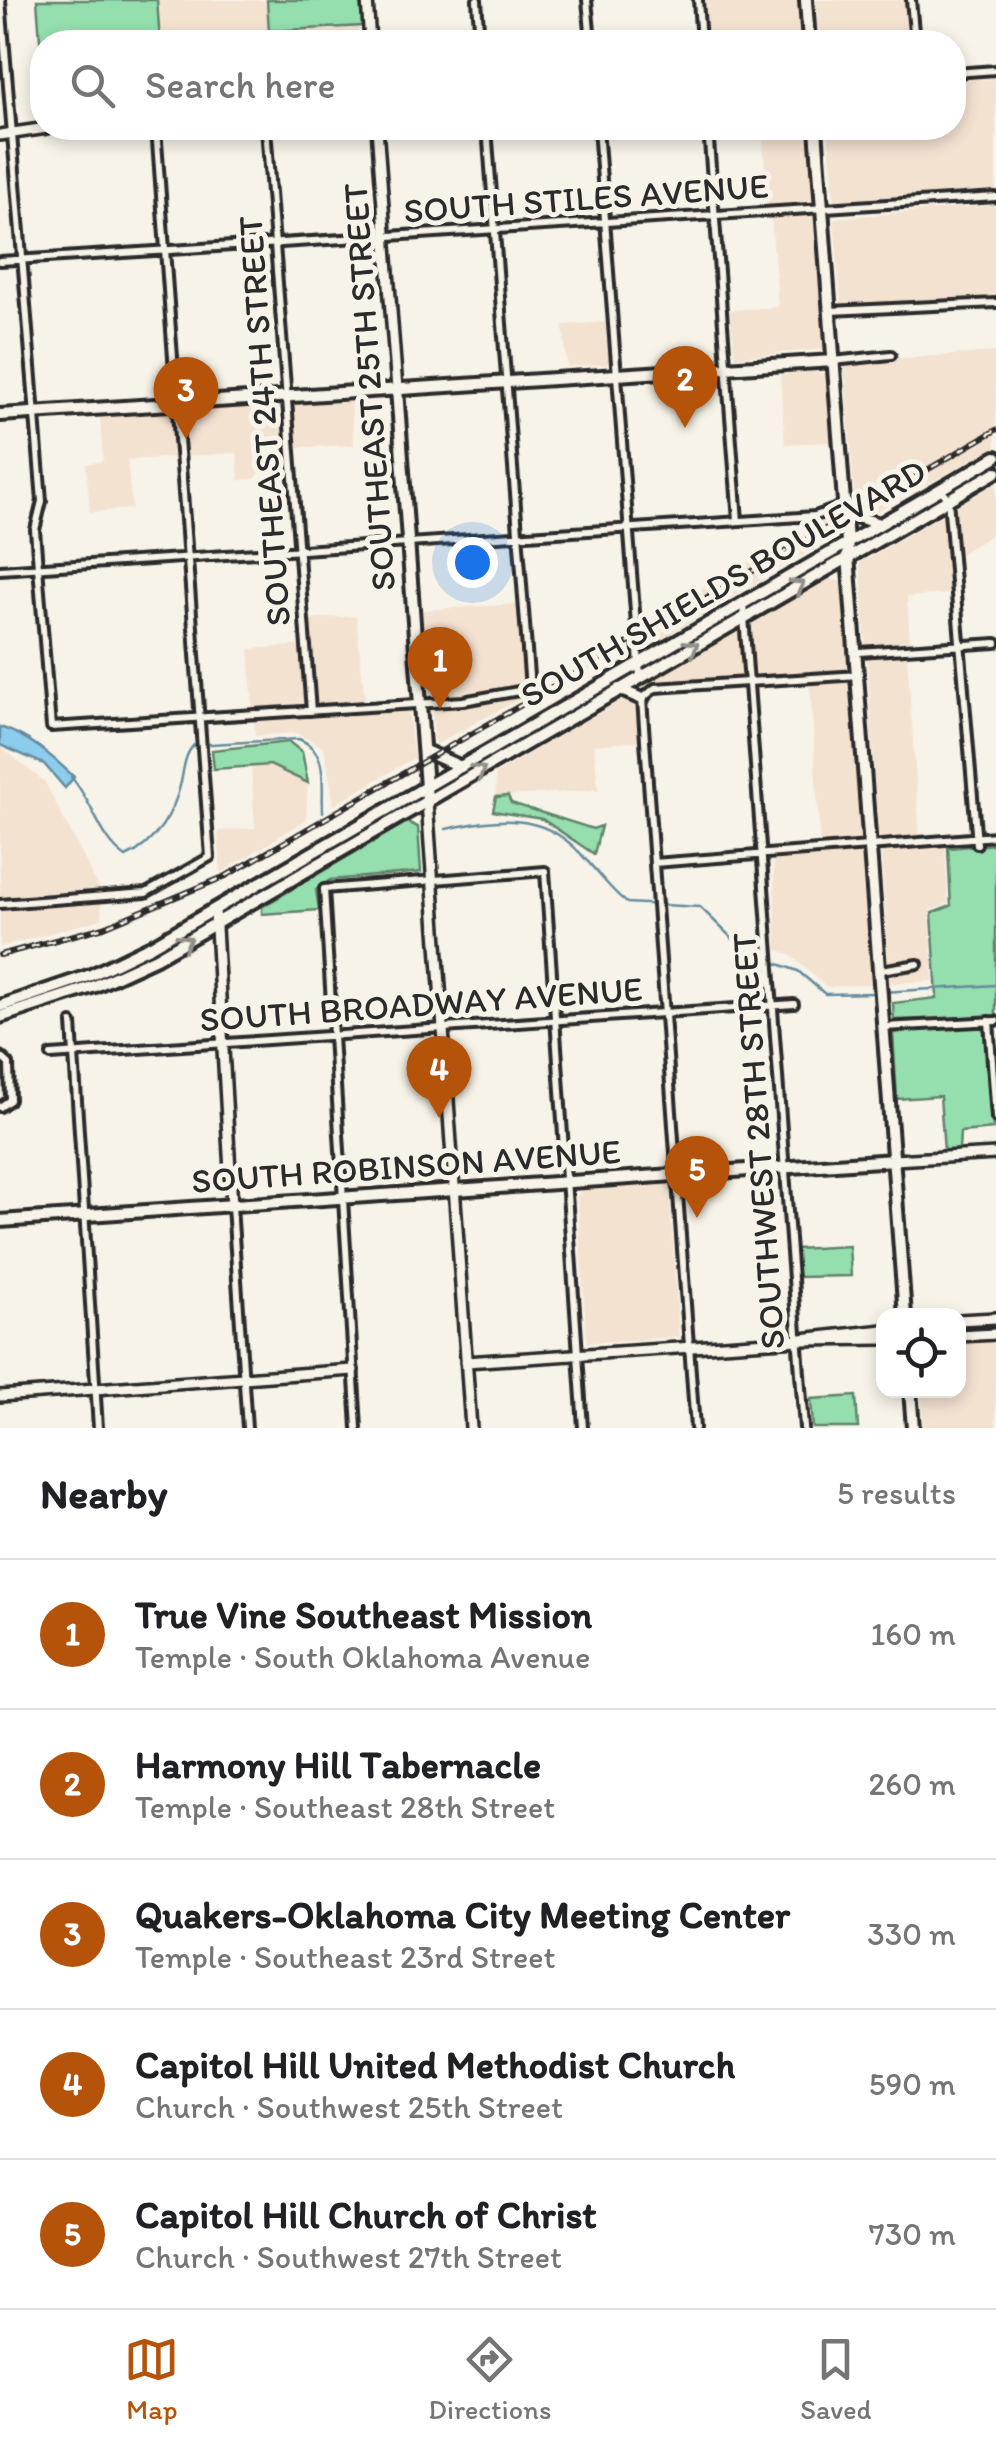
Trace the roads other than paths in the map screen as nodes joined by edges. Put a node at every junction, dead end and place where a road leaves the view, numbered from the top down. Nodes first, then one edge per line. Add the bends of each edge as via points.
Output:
1 (367, 0) edge
2 (477, 0) edge
3 (588, 0) edge
4 (698, 0) edge
5 (806, 0) edge
6 (911, 0) edge
7 (1, 6) edge
8 (369, 30) edge
9 (479, 30) edge
10 (590, 30) edge
11 (700, 30) edge
12 (808, 30) edge
13 (913, 30) edge
14 (996, 70) edge
15 (966, 72) edge
16 (30, 130) edge
17 (5, 134) edge
18 (157, 140) edge
19 (267, 140) edge
20 (377, 140) edge
21 (488, 140) edge
22 (599, 140) edge
23 (709, 140) edge
24 (817, 140) edge
25 (996, 197) edge
26 (822, 208) junction
27 (714, 215) junction
28 (604, 222) junction
29 (494, 229) junction
30 (385, 236) junction
31 (275, 243) junction
32 (165, 250) junction
33 (21, 260) junction
34 (0, 261) edge
35 (996, 302) edge
36 (830, 311) junction
37 (891, 356) dead end
38 (834, 361) junction
39 (726, 368) junction
40 (616, 375) junction
41 (506, 382) junction
42 (397, 389) junction
43 (287, 397) junction
44 (178, 403) junction
45 (34, 412) junction
46 (0, 414) edge
47 (996, 458) edge
48 (996, 472) edge
49 (945, 494) junction
50 (847, 504) junction
51 (738, 521) junction
52 (879, 524) junction
53 (629, 528) junction
54 (518, 535) junction
55 (850, 540) junction
56 (408, 542) junction
57 (298, 549) junction
58 (851, 554) junction
59 (189, 556) junction
60 (38, 568) junction
61 (0, 570) edge
62 (743, 602) junction
63 (744, 617) junction
64 (996, 643) edge
65 (962, 646) junction
66 (858, 652) junction
67 (638, 664) junction
68 (860, 675) junction
69 (640, 677) junction
70 (751, 683) junction
71 (619, 689) junction
72 (642, 699) junction
73 (421, 704) junction
74 (312, 711) junction
75 (201, 717) junction
76 (525, 730) junction
77 (531, 740) junction
78 (425, 751) junction
79 (461, 766) junction
80 (428, 786) junction
81 (427, 801) junction
82 (996, 836) edge
83 (977, 841) junction
84 (872, 844) junction
85 (764, 851) junction
86 (654, 863) junction
87 (432, 879) junction
88 (0, 904) edge
89 (215, 910) junction
90 (215, 924) junction
91 (918, 964) dead end
92 (881, 974) junction
93 (44, 999) junction
94 (794, 1004) dead end
95 (775, 1005) junction
96 (0, 1006) edge
97 (666, 1012) junction
98 (0, 1017) edge
99 (556, 1020) junction
100 (993, 1021) edge
101 (72, 1023) dead end
102 (884, 1027) junction
103 (443, 1028) junction
104 (330, 1036) junction
105 (220, 1043) junction
106 (73, 1053) junction
107 (51, 1055) dead end
108 (0, 1056) edge
109 (0, 1107) edge
110 (996, 1118) edge
111 (996, 1154) edge
112 (894, 1160) junction
113 (787, 1167) junction
114 (677, 1174) junction
115 (567, 1183) junction
116 (454, 1191) junction
117 (342, 1198) junction
118 (232, 1206) junction
119 (84, 1216) junction
120 (0, 1222) edge
121 (903, 1308) edge
122 (996, 1318) edge
123 (966, 1320) edge
124 (876, 1331) edge
125 (996, 1334) edge
126 (966, 1336) edge
127 (876, 1338) edge
128 (798, 1340) junction
129 (688, 1347) junction
130 (578, 1354) junction
131 (466, 1362) junction
132 (353, 1370) junction
133 (244, 1378) junction
134 (94, 1388) junction
135 (0, 1396) edge
136 (910, 1398) edge
137 (98, 1428) edge
138 (247, 1428) edge
139 (357, 1428) edge
140 (471, 1428) edge
141 (583, 1428) edge
142 (695, 1428) edge
143 (804, 1428) edge
144 (912, 1428) edge

1 - 8 street
2 - 9 street
3 - 10 street
4 - 11 street
5 - 12 main road
6 - 13 street
7 - 17 street
14 - 15 street
16 - 17 street
17 - 33 street
18 - 32 street
19 - 31 street, SOUTHEAST 24TH STREET
20 - 30 street, SOUTHEAST 25TH STREET
21 - 29 street
22 - 28 street
23 - 27 street
24 - 26 main road
25 - 26 street, SOUTH STILES AVENUE
26 - 27 street, SOUTH STILES AVENUE
26 - 36 main road
27 - 28 street, SOUTH STILES AVENUE
27 - 39 street
28 - 29 street, SOUTH STILES AVENUE
28 - 40 street
29 - 30 street, SOUTH STILES AVENUE
29 - 41 street
30 - 31 street, SOUTH STILES AVENUE
30 - 42 street, SOUTHEAST 25TH STREET
31 - 32 street, SOUTH STILES AVENUE
31 - 43 street, SOUTHEAST 24TH STREET
32 - 33 street, SOUTH STILES AVENUE
32 - 44 street
33 - 34 street, SOUTH STILES AVENUE
33 - 45 street
35 - 36 street
36 - 38 main road
37 - 38 street
38 - 39 main road
38 - 50 main road
39 - 40 main road
39 - 51 street
40 - 41 main road
40 - 53 street
41 - 42 main road
41 - 54 street
42 - 43 main road
42 - 56 main road, SOUTHEAST 25TH STREET
43 - 44 main road
43 - 57 street, SOUTHEAST 24TH STREET
44 - 45 main road
44 - 59 street
45 - 46 main road
45 - 60 street via 42,502 35,526
47 - 49 main road, SOUTH SHIELDS BOULEVARD
48 - 49 main road, SOUTH SHIELDS BOULEVARD
49 - 52 main road, SOUTH SHIELDS BOULEVARD
49 - 58 main road, SOUTH SHIELDS BOULEVARD
49 - 65 street
50 - 51 street via 815,516
50 - 52 main road via 858,517
50 - 55 main road
51 - 53 street
52 - 55 main road, SOUTH SHIELDS BOULEVARD
53 - 54 street
53 - 67 street
54 - 56 street
54 - 73 street via 530,690
55 - 58 main road
55 - 62 main road, SOUTH SHIELDS BOULEVARD
56 - 57 street
56 - 73 main road, SOUTHEAST 25TH STREET
57 - 59 street
57 - 74 street, SOUTHEAST 24TH STREET
63 -> 58 main road, SOUTH SHIELDS BOULEVARD
58 - 66 main road
59 - 60 street
59 - 75 street
60 - 61 street
60 - 75 street via 51,727
62 - 63 street, SOUTHWEST 28TH STREET
62 - 67 main road, SOUTH SHIELDS BOULEVARD
69 -> 63 main road, SOUTH SHIELDS BOULEVARD
63 - 70 street, SOUTHWEST 28TH STREET
64 - 65 street
65 - 66 street
65 - 83 street
66 - 68 main road
67 - 69 street
67 - 76 main road, SOUTH SHIELDS BOULEVARD
68 - 70 street
68 - 84 main road
69 - 71 main road, SOUTH SHIELDS BOULEVARD
70 - 72 street via 655,688
70 - 85 street, SOUTHWEST 28TH STREET
71 - 72 main road
71 - 77 main road, SOUTH SHIELDS BOULEVARD
72 - 86 street
73 - 74 street
73 - 78 main road, SOUTHEAST 25TH STREET
74 - 75 street
75 - 88 street via 206,862 146,894
76 - 77 main road
76 - 79 main road, SOUTH SHIELDS BOULEVARD
81 -> 77 main road, SOUTH SHIELDS BOULEVARD
78 - 79 main road
78 - 80 main road, SOUTHEAST 25TH STREET
79 - 80 main road, SOUTH SHIELDS BOULEVARD
80 - 81 main road, SOUTHEAST 25TH STREET
80 - 89 main road, SOUTH SHIELDS BOULEVARD
81 - 87 street, SOUTHEAST 25TH STREET
81 - 90 main road, SOUTH SHIELDS BOULEVARD
82 - 83 street
83 - 84 street
84 - 85 street
84 - 92 main road
85 - 86 street
85 - 95 street, SOUTHWEST 28TH STREET
86 - 97 street
87 - 99 street via 545,871
87 - 103 street, SOUTHEAST 25TH STREET
87 - 104 street via 324,889
89 - 90 street
89 - 93 main road, SOUTH SHIELDS BOULEVARD
93 -> 90 main road, SOUTH SHIELDS BOULEVARD via 130,971
90 - 105 street
91 - 92 street
92 - 102 main road
93 - 96 main road, SOUTH SHIELDS BOULEVARD
93 - 98 main road, SOUTH SHIELDS BOULEVARD
94 - 95 street, SOUTH BROADWAY AVENUE
95 - 97 street, SOUTH BROADWAY AVENUE
95 - 113 street, SOUTHWEST 28TH STREET
97 - 99 street, SOUTH BROADWAY AVENUE
97 - 114 street
99 - 103 street, SOUTH BROADWAY AVENUE
99 - 115 street
100 - 102 street
100 - 110 street
101 - 106 street
102 - 112 main road
103 - 104 street, SOUTH BROADWAY AVENUE
103 - 116 street, SOUTHEAST 25TH STREET
104 - 105 street, SOUTH BROADWAY AVENUE
104 - 117 street
105 - 106 street, SOUTH BROADWAY AVENUE
105 - 118 street
106 - 107 street, SOUTH BROADWAY AVENUE
106 - 119 street
108 - 109 street via 9,1064 10,1100
111 - 112 street, SOUTH ROBINSON AVENUE
112 - 113 main road, SOUTH ROBINSON AVENUE
112 - 121 main road
113 - 114 main road, SOUTH ROBINSON AVENUE
113 - 128 street, SOUTHWEST 28TH STREET
114 - 115 main road, SOUTH ROBINSON AVENUE
114 - 129 street
115 - 116 main road, SOUTH ROBINSON AVENUE
115 - 130 street
116 - 117 main road, SOUTH ROBINSON AVENUE
116 - 131 street, SOUTHEAST 25TH STREET
117 - 118 main road, SOUTH ROBINSON AVENUE
117 - 132 street
118 - 119 main road, SOUTH ROBINSON AVENUE
118 - 133 street
119 - 120 main road, SOUTH ROBINSON AVENUE
119 - 134 street
122 - 123 street
124 - 128 street
125 - 126 street
127 - 128 street
128 - 129 street
128 - 143 street, SOUTHWEST 28TH STREET
129 - 130 street
129 - 142 street
130 - 131 street
130 - 141 street
131 - 140 street, SOUTHEAST 25TH STREET
132 - 133 street
132 - 139 street
133 - 134 street
133 - 138 street
134 - 135 street
134 - 137 street
136 - 144 main road

